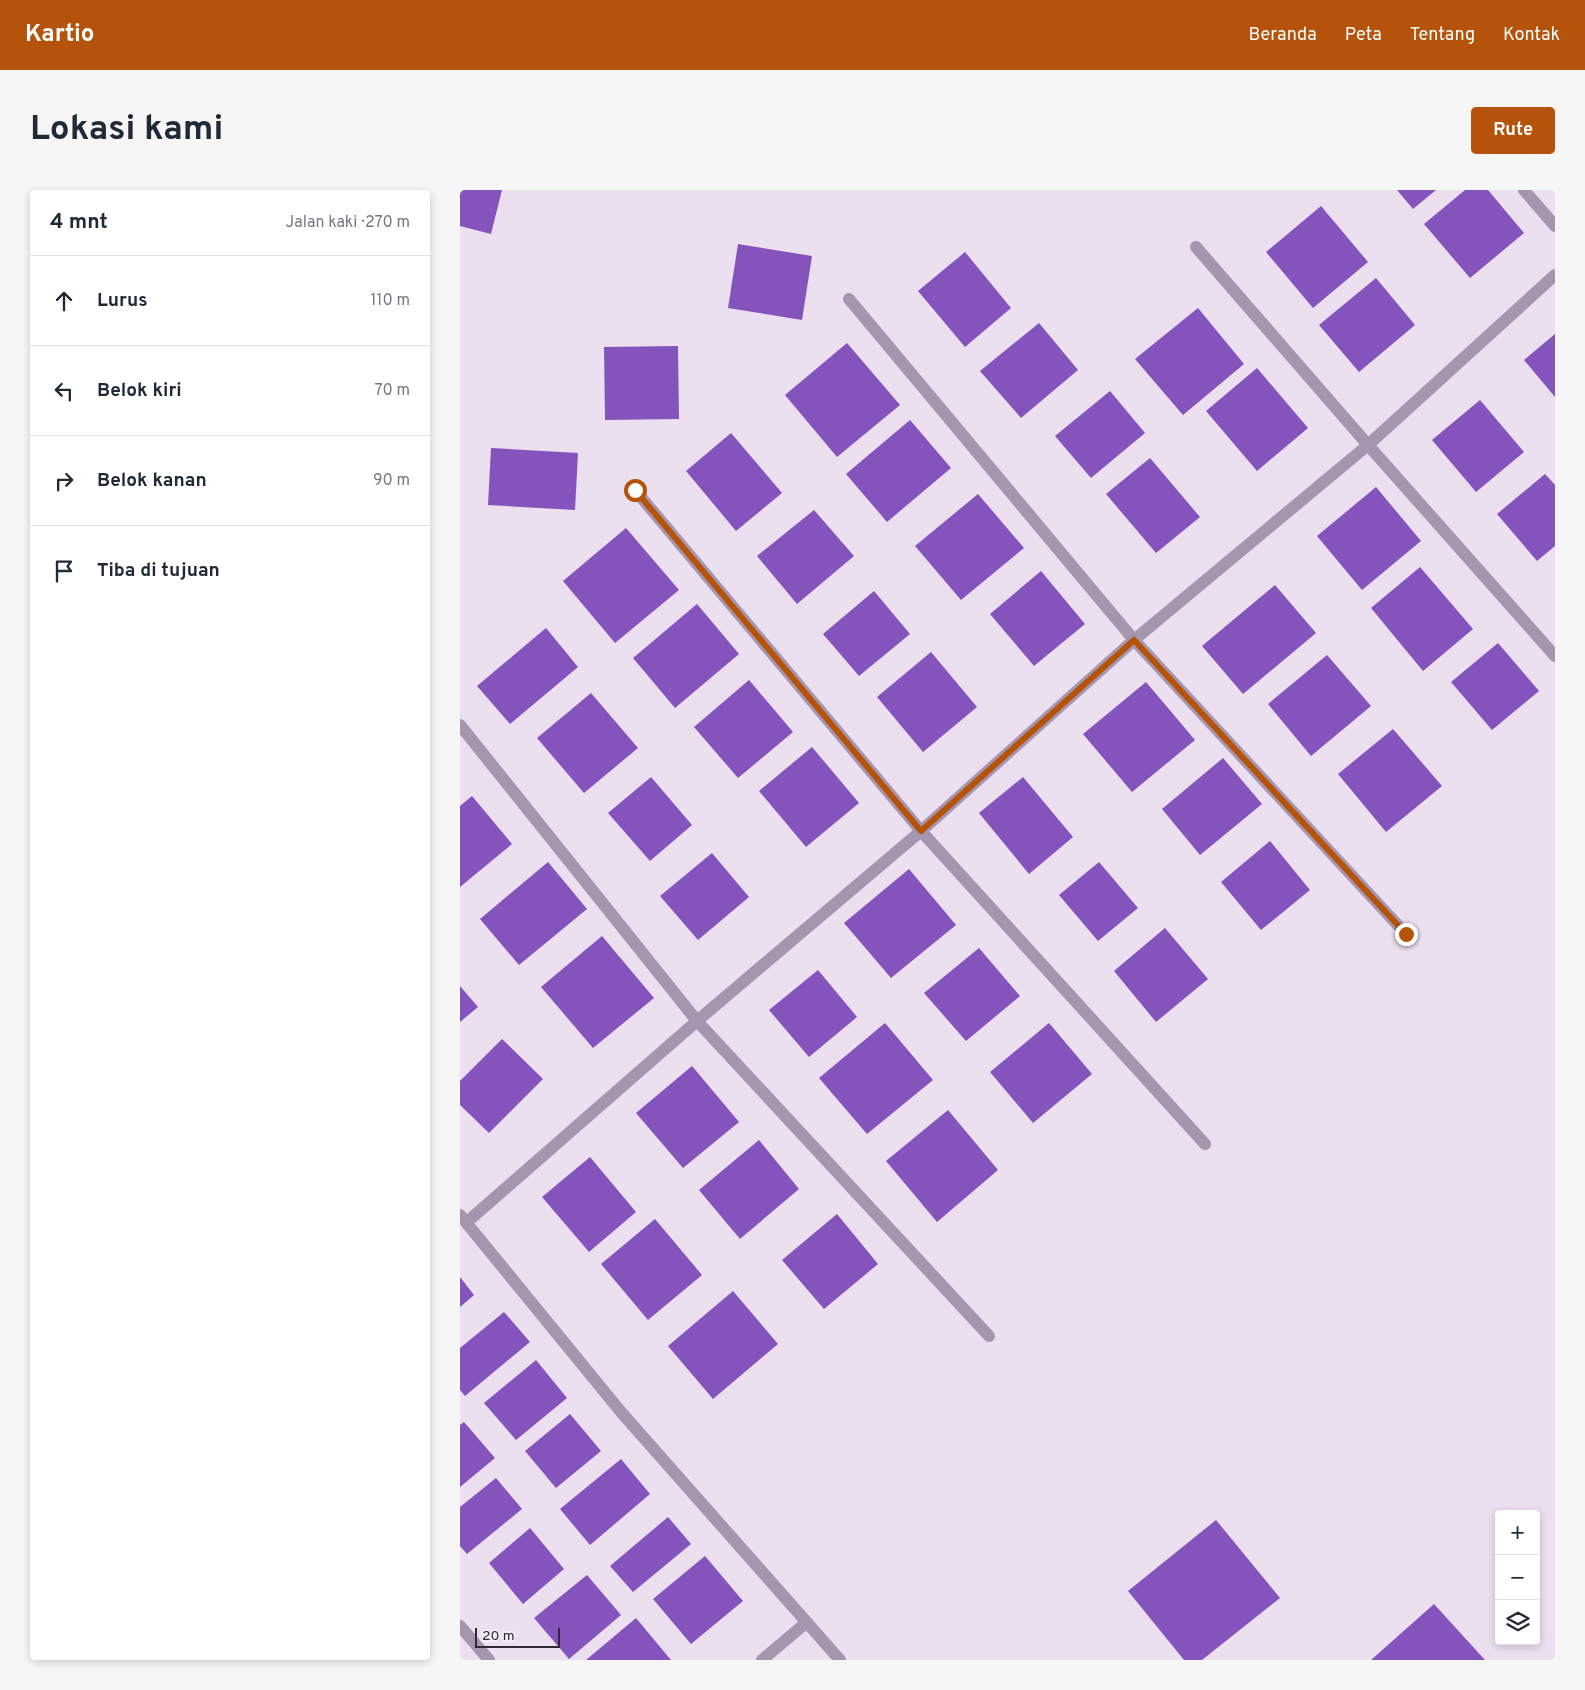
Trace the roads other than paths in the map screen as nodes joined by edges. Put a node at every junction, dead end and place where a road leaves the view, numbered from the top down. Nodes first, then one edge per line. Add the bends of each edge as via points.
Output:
1 (1524, 190) edge
2 (1555, 226) edge
3 (1196, 247) dead end
4 (1555, 275) edge
5 (849, 299) dead end
6 (1368, 445) junction
7 (635, 490) dead end
8 (1134, 640) junction
9 (1555, 656) edge
10 (460, 725) edge
11 (921, 831) junction
12 (1406, 934) dead end
13 (697, 1022) junction
14 (1205, 1144) dead end
15 (464, 1219) edge
16 (989, 1336) dead end
17 (807, 1622) junction
18 (460, 1626) edge
19 (489, 1660) edge
20 (762, 1660) edge
21 (840, 1660) edge

1 - 2 street
3 - 6 street
4 - 6 street
5 - 8 street
6 - 8 street
6 - 9 street
7 - 11 street
8 - 11 street
8 - 12 street
10 - 13 street
11 - 13 street
11 - 14 street
13 - 15 street
13 - 16 street
15 - 17 street via 621,1412
17 - 20 street
17 - 21 street
18 - 19 street

